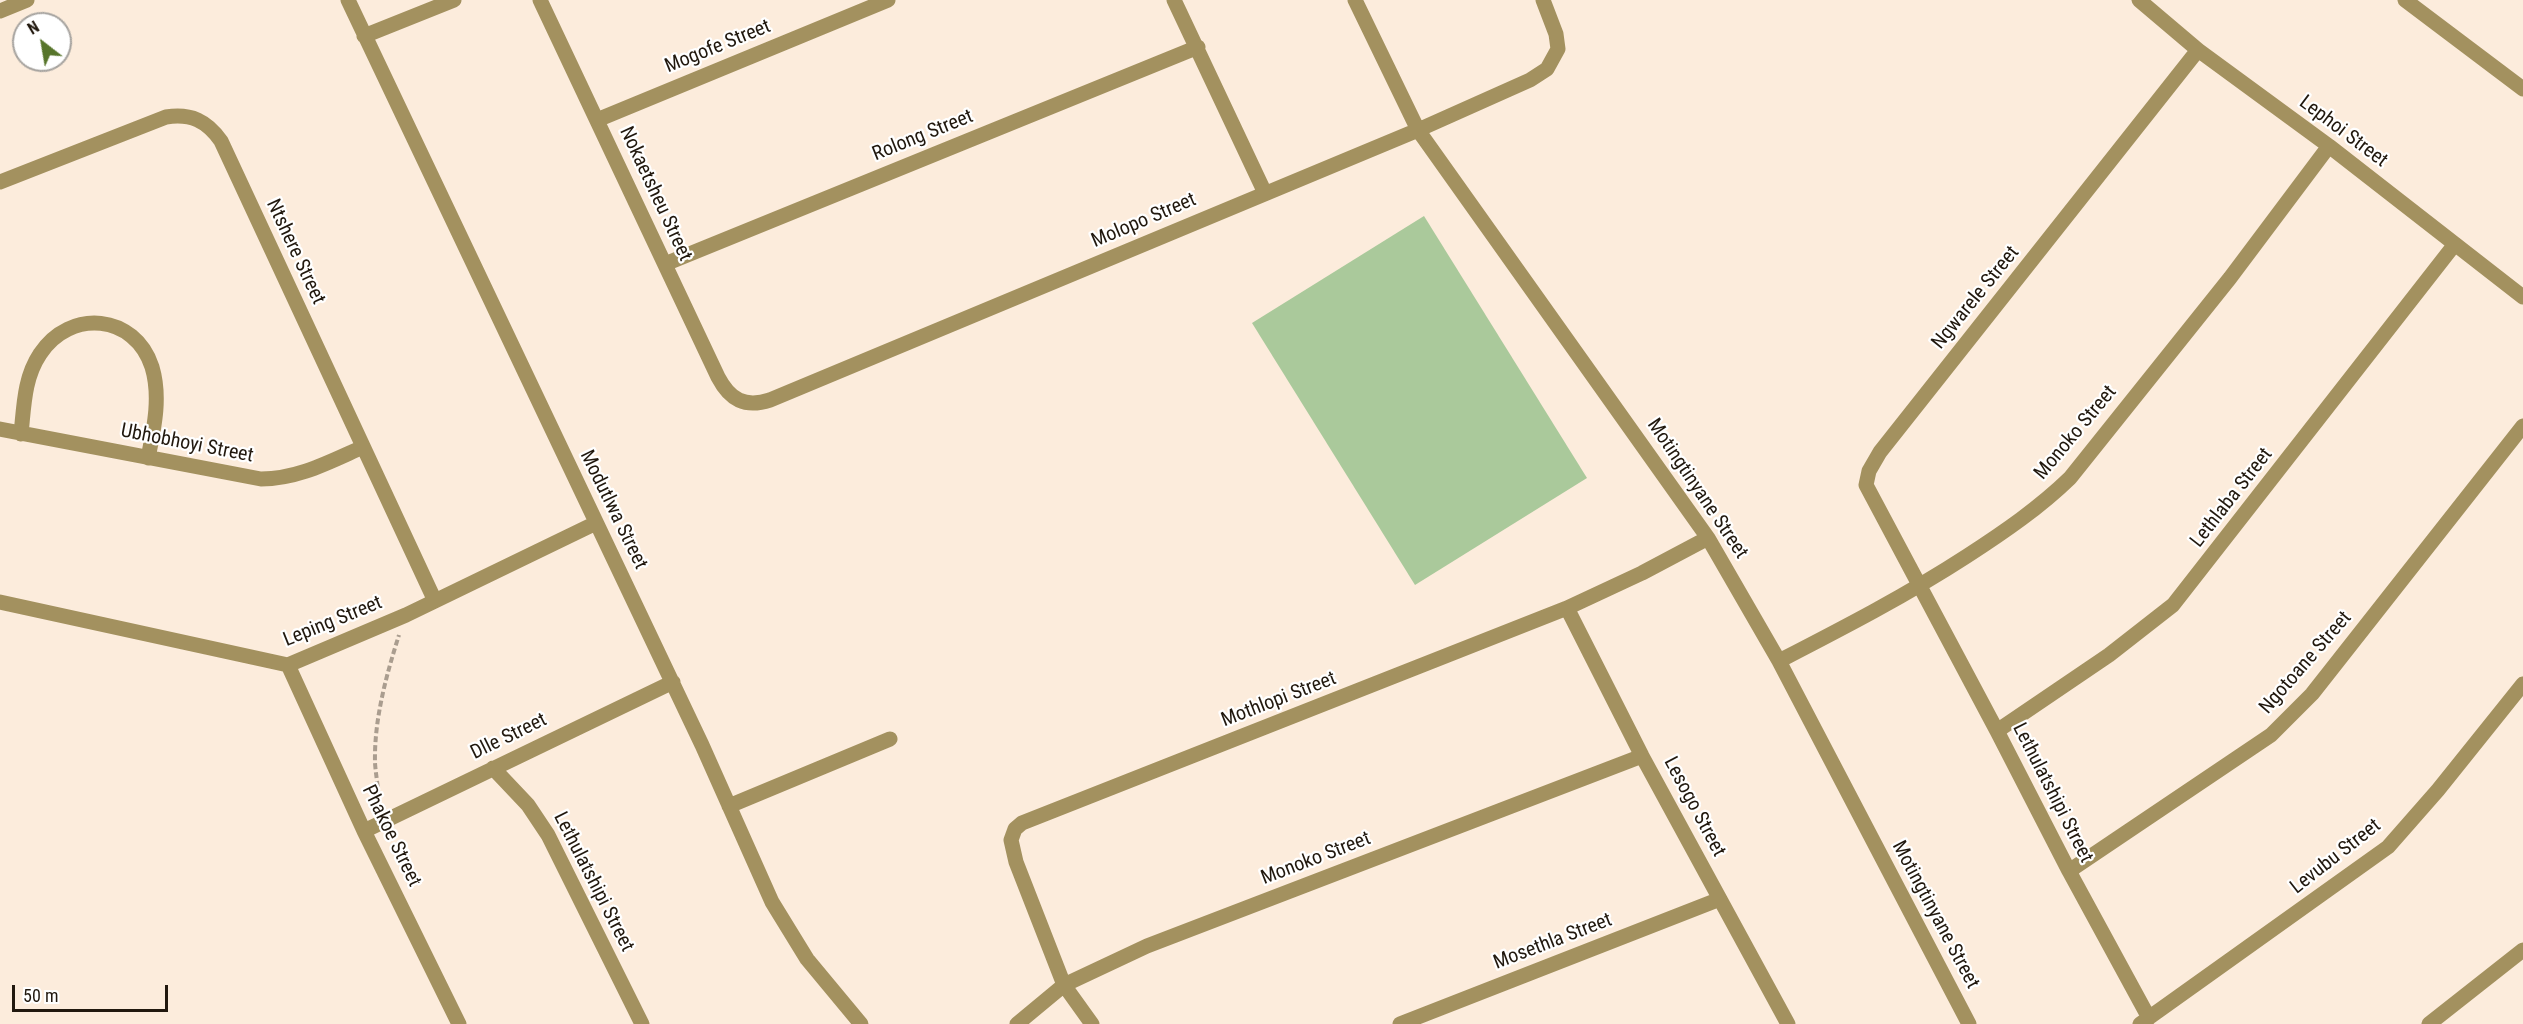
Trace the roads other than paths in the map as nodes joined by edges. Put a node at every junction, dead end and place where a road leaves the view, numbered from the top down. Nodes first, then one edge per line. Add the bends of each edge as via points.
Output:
1 (27, 0) edge
2 (348, 0) edge
3 (454, 0) edge
4 (540, 0) edge
5 (888, 0) edge
6 (1174, 0) edge
7 (1355, 0) edge
8 (1543, 0) edge
9 (2139, 0) edge
10 (2405, 0) edge
11 (0, 11) edge
12 (364, 36) junction
13 (1198, 47) junction
14 (2198, 50) junction
15 (2523, 90) edge
16 (597, 120) junction
17 (1418, 130) junction
18 (2329, 147) junction
19 (0, 182) edge
20 (1265, 193) junction
21 (2455, 244) junction
22 (665, 264) junction
23 (2523, 297) edge
24 (737, 401) joint
25 (2523, 426) edge
26 (0, 429) edge
27 (21, 434) junction
28 (363, 447) junction
29 (148, 458) junction
30 (596, 523) junction
31 (1708, 538) junction
32 (1919, 587) junction
33 (435, 601) junction
34 (0, 602) edge
35 (1567, 608) junction
36 (1779, 661) junction
37 (288, 665) junction
38 (673, 682) junction
39 (2523, 684) edge
40 (1997, 731) junction
41 (890, 739) dead end
42 (1642, 756) junction
43 (493, 768) junction
44 (729, 806) junction
45 (364, 831) junction
46 (2069, 871) junction
47 (1720, 899) junction
48 (2523, 950) edge
49 (1064, 985) junction
50 (2145, 1021) edge
51 (459, 1024) edge
52 (642, 1024) edge
53 (861, 1024) edge
54 (1017, 1024) edge
55 (1092, 1024) edge
56 (1400, 1024) edge
57 (1788, 1024) edge
58 (1969, 1024) edge
59 (2429, 1024) edge

1 - 11 street
2 - 12 street, Modutlwa Street
3 - 12 street
4 - 16 street, Nokaetsheu Street
5 - 16 street, Mogofe Street
6 - 13 street
7 - 17 street, Motingtinyane Street
8 - 17 street, Molopo Street via 1558,49 1547,69
9 - 14 street, Lephoi Street
10 - 15 street
12 - 30 street, Modutlwa Street
13 - 20 street
13 - 22 street, Rolong Street
14 - 18 street, Lephoi Street
14 - 32 street, Ngwarele Street via 1872,465 1867,491
16 - 22 street, Nokaetsheu Street
17 - 20 street, Molopo Street
17 - 31 street, Motingtinyane Street
18 - 21 street, Lephoi Street
18 - 32 street, Monoko Street via 2230,279 2070,478 2002,533
19 - 28 street, Ntshere Street via 166,117 194,118 208,126 221,141
20 - 24 street, Molopo Street via 770,400 753,404
21 - 23 street, Lephoi Street
21 - 40 street, Lethlaba Street via 2173,604 2109,655
22 - 24 street, Nokaetsheu Street via 724,387
25 - 46 street, Ngotoane Street via 2288,720
26 - 27 street, Ubhobhoyi Street
27 - 29 street, Ubhobhoyi Street
27 - 29 street via 28,381 49,342 59,333 81,325 109,324 131,335 152,366 157,404
28 - 29 street, Ubhobhoyi Street via 310,471 272,479
28 - 33 street, Ntshere Street
30 - 33 street, Leping Street
30 - 38 street, Modutlwa Street
31 - 35 street, Mothlopi Street
31 - 36 street, Motingtinyane Street
32 - 36 street, Monoko Street
32 - 40 street, Lethulatshipi Street
33 - 37 street, Leping Street
34 - 37 street, Leping Street
35 - 42 street, Lesogo Street
35 - 49 street, Mothlopi Street via 1022,823 1012,834 1010,846
36 - 58 street, Motingtinyane Street
37 - 45 street, Phakoe Street
38 - 43 street, Dlle Street
38 - 44 street, Modutlwa Street
39 - 50 street, Levubu Street via 2388,846
40 - 46 street, Lethulatshipi Street
41 - 44 street
42 - 47 street, Lesogo Street
42 - 49 street, Monoko Street via 1147,946
43 - 45 street, Dlle Street
43 - 52 street, Lethulatshipi Street via 528,805 548,835
44 - 53 street, Modutlwa Street via 772,902 818,974
45 - 51 street, Phakoe Street
46 - 50 street, Lethulatshipi Street
47 - 56 street, Mosethla Street
47 - 57 street, Lesogo Street
48 - 59 street
49 - 54 street, Monoko Street
49 - 55 street, Mothlopi Street

